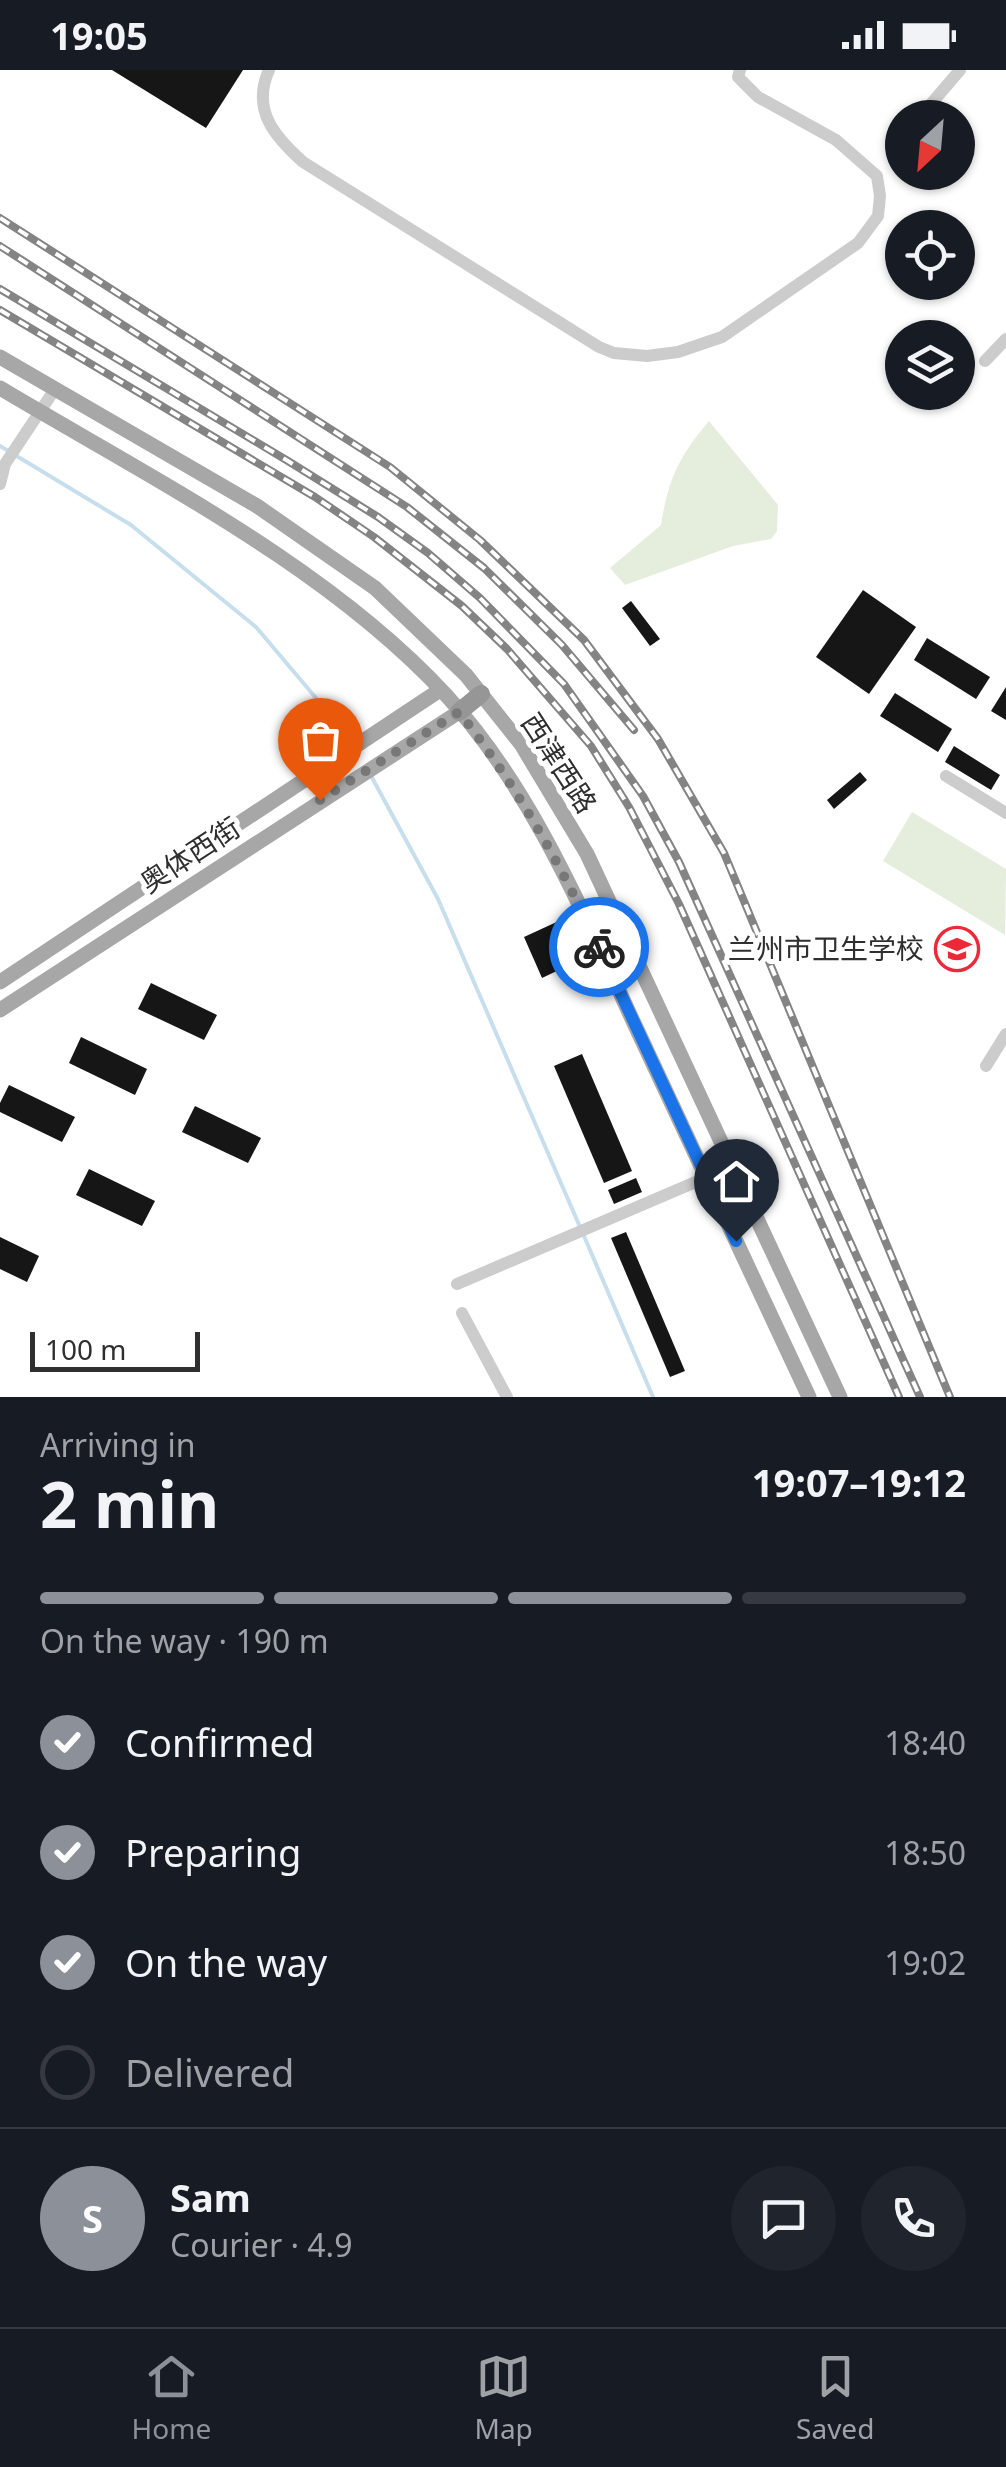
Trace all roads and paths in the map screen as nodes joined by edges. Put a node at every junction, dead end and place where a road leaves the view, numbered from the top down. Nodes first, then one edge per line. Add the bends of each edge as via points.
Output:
1 (270, 70) edge
2 (740, 70) edge
3 (960, 70) edge
4 (934, 100) edge
5 (1006, 339) edge
6 (0, 358) edge
7 (985, 361) dead end
8 (0, 388) edge
9 (55, 389) junction
10 (41, 412) junction
11 (0, 484) edge
12 (440, 690) junction
13 (481, 694) junction
14 (459, 712) junction
15 (946, 776) dead end
16 (1006, 813) edge
17 (0, 982) edge
18 (0, 1010) edge
19 (1006, 1034) edge
20 (986, 1066) dead end
21 (733, 1166) junction
22 (707, 1178) junction
23 (457, 1284) dead end
24 (462, 1313) dead end
25 (506, 1397) edge
26 (809, 1397) edge
27 (840, 1397) edge

1 - 2 street via 264,113 276,137 303,162 599,347 647,356 722,336 858,243 878,216 877,176 836,140 758,97 738,77
3 - 4 street
5 - 7 street
6 - 9 main road, 西津西路
8 - 10 main road, 西津西路
9 - 10 street
9 - 13 main road, 西津西路 via 257,506 375,588
10 - 11 street via 5,464
10 - 12 main road, 西津西路 via 268,550 356,612
12 - 14 main road, 西津西路
12 - 17 main road, 奥体西街
13 - 14 highway
13 - 21 main road, 西津西路 via 521,744 587,854
14 - 18 main road, 奥体西街
14 - 22 main road, 西津西路 via 499,762 562,868
15 - 16 street
19 - 20 street
21 - 22 street
21 - 27 main road, 西津西路
22 - 23 street
22 - 26 main road, 西津西路
24 - 25 street

